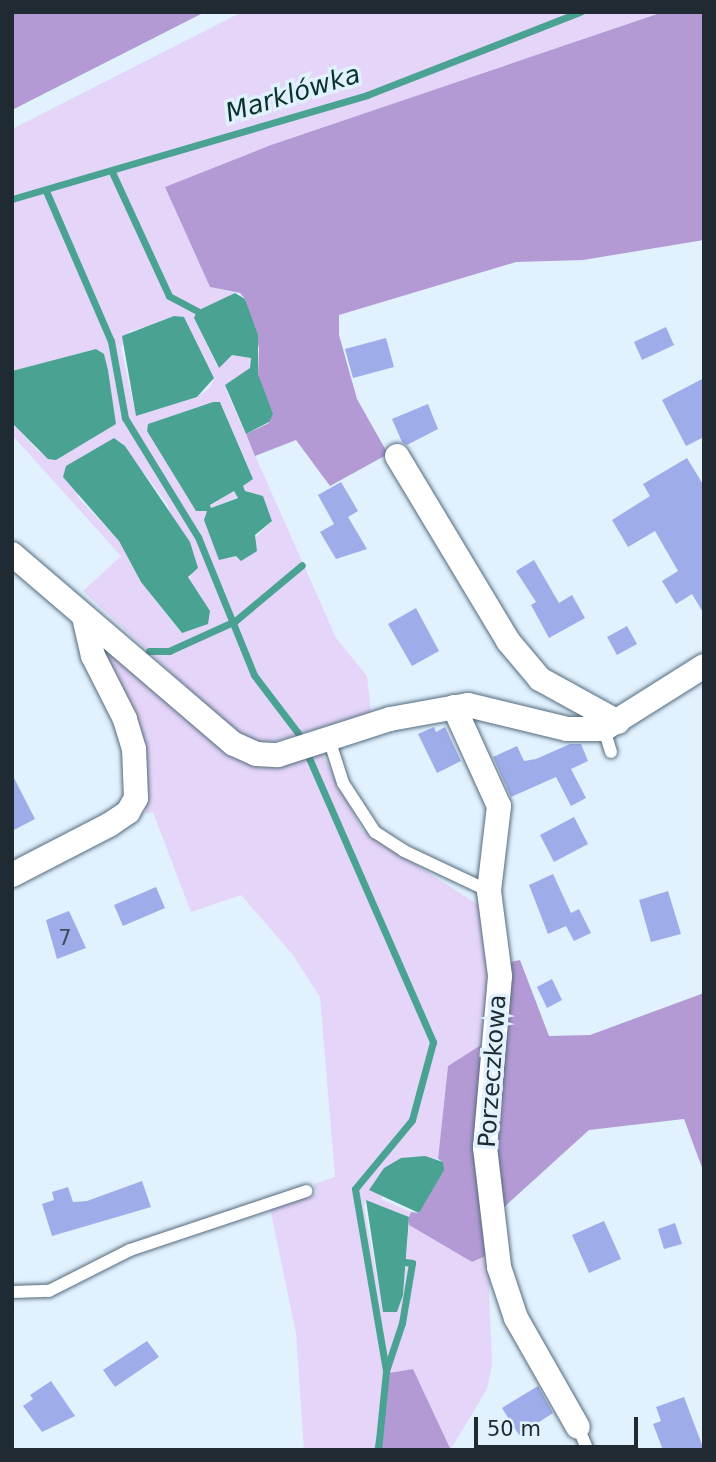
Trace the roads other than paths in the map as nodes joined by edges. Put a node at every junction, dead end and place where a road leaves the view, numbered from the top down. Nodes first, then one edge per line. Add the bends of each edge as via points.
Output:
1 (397, 456) dead end
2 (12, 554) edge
3 (84, 617) junction
4 (704, 666) edge
5 (454, 707) junction
6 (611, 735) junction
7 (329, 739) junction
8 (12, 875) edge
9 (489, 891) junction
10 (306, 1191) dead end
11 (12, 1292) edge
12 (578, 1427) joint
13 (588, 1450) edge

1 - 6 street via 508,641 540,679
2 - 3 street
3 - 7 street via 111,635 234,744 256,754 278,755
3 - 8 street via 93,656 125,719 134,749 136,798 128,812 109,825
4 - 6 street
5 - 6 street via 468,705
5 - 7 street via 390,719
5 - 9 street, Porzeczkowa via 499,806
7 - 9 lane via 343,783 375,832 404,851
9 - 12 street, Porzeczkowa via 500,976 485,1147 499,1267 516,1318
10 - 11 lane via 130,1250 49,1291
12 - 13 lane

